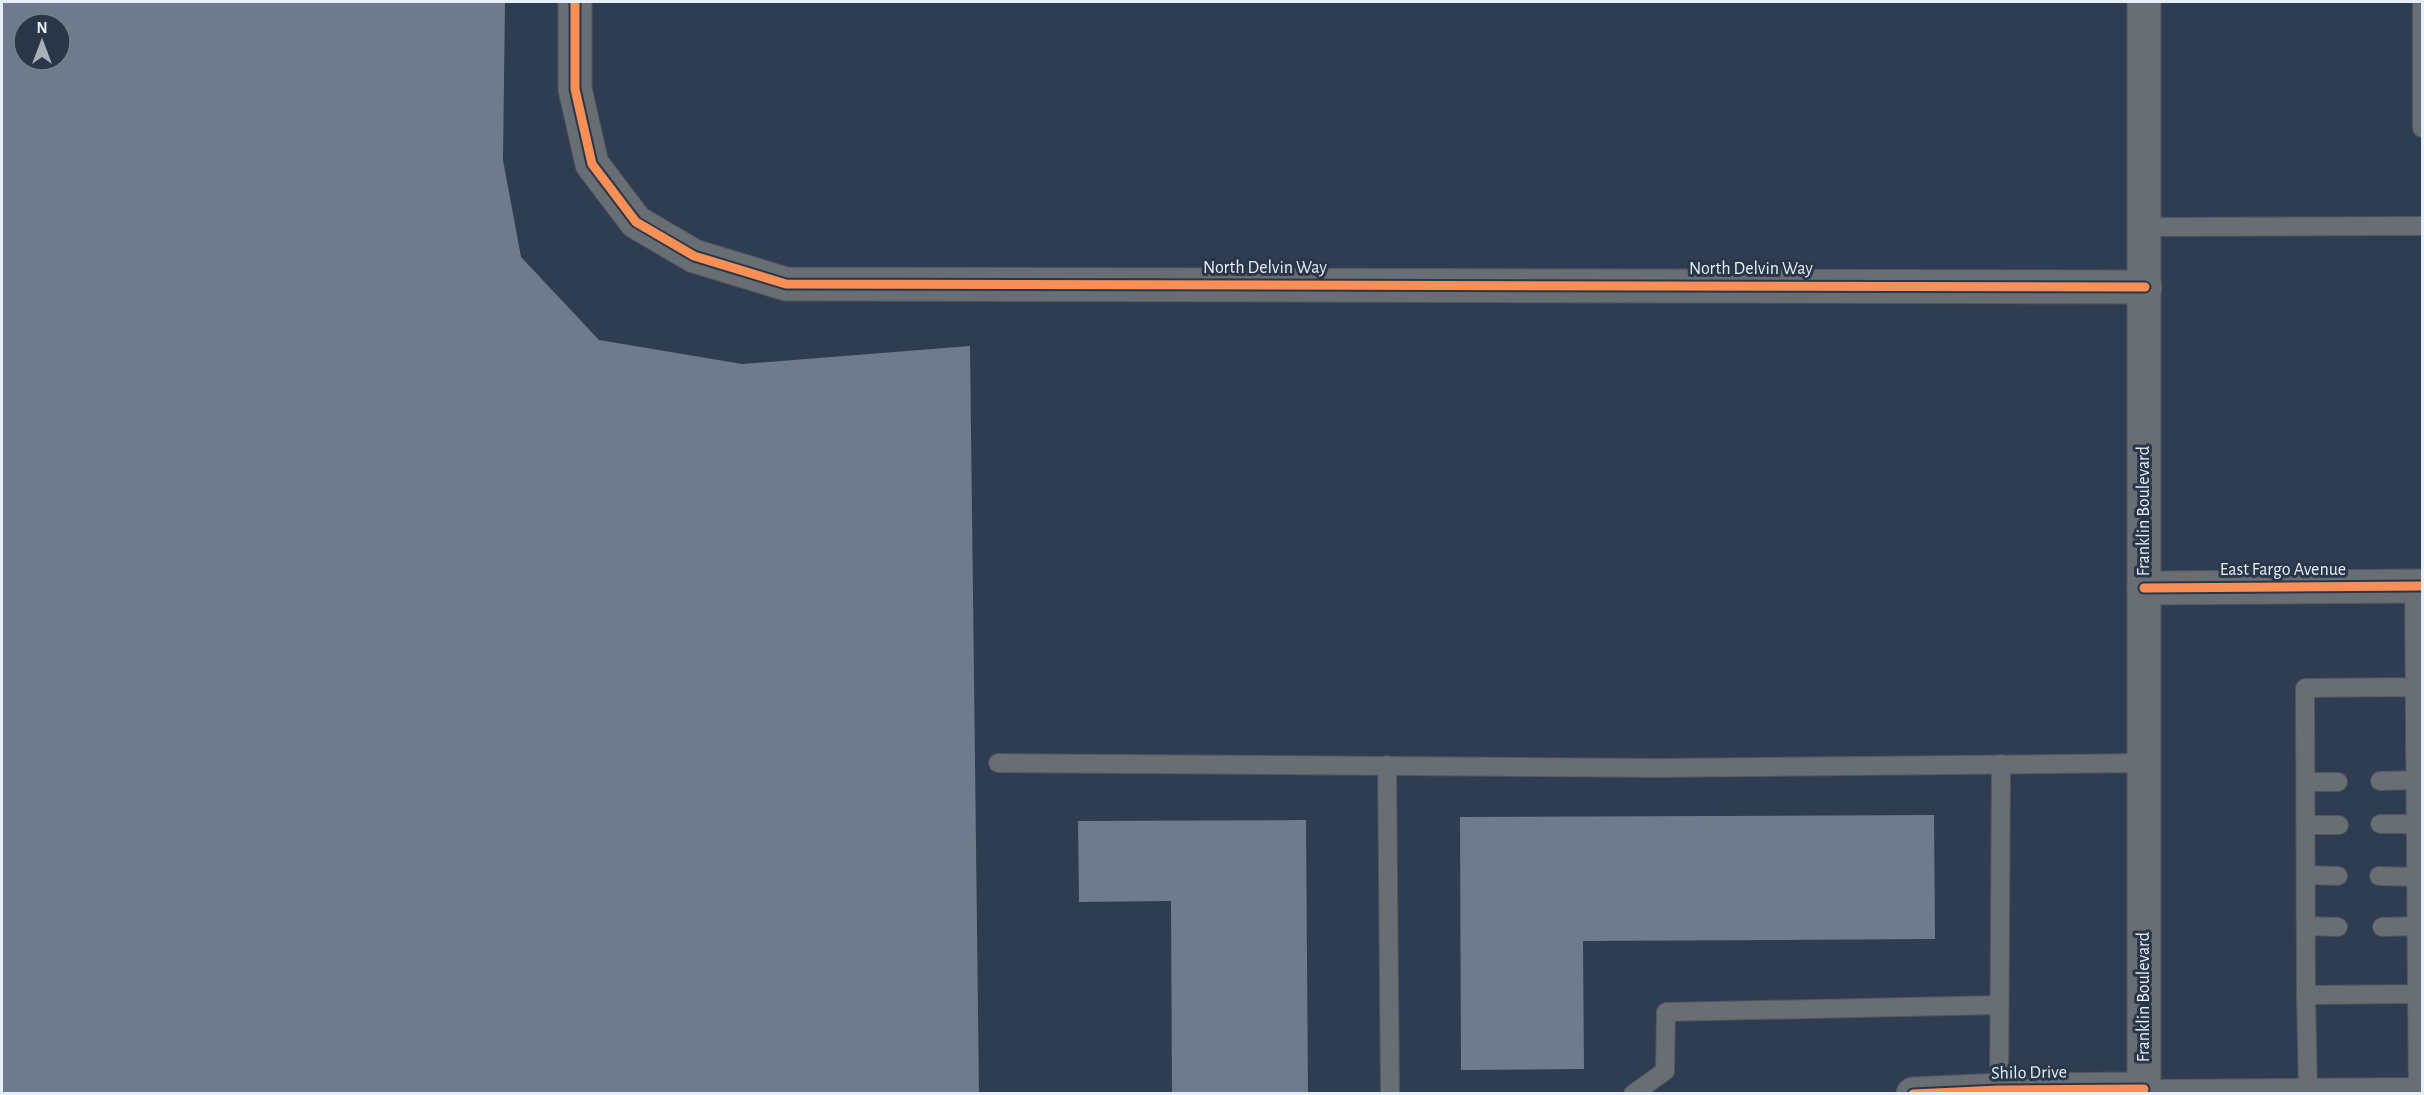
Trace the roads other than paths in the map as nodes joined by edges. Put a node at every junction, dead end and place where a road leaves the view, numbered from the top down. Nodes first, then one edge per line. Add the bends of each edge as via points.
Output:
1 (575, 2) edge
2 (2144, 2) edge
3 (2422, 2) edge
4 (2422, 128) edge
5 (2422, 226) edge
6 (2145, 227) junction
7 (2145, 287) junction
8 (2418, 586) edge
9 (2144, 588) junction
10 (2419, 687) edge
11 (998, 763) dead end
12 (2144, 763) junction
13 (2001, 764) junction
14 (1387, 765) junction
15 (2415, 780) junction
16 (2380, 781) dead end
17 (2306, 782) junction
18 (2338, 782) dead end
19 (2380, 824) dead end
20 (2416, 824) junction
21 (2306, 825) junction
22 (2339, 825) dead end
23 (2306, 875) junction
24 (2338, 876) dead end
25 (2379, 876) dead end
26 (2416, 877) junction
27 (2307, 926) junction
28 (2417, 926) junction
29 (2338, 927) dead end
30 (2382, 927) dead end
31 (2417, 994) junction
32 (2307, 995) junction
33 (1999, 1005) junction
34 (2419, 1089) edge
35 (2144, 1091) edge
36 (2308, 1091) edge
37 (1999, 1092) edge
38 (1389, 1094) edge
39 (1633, 1094) edge
40 (1914, 1094) edge

1 - 7 street, North Delvin Way via 575,89 592,165 636,222 694,256 786,284
2 - 6 street, Franklin Boulevard
3 - 4 lane
5 - 6 lane
6 - 7 street, Franklin Boulevard
7 - 9 street, Franklin Boulevard
8 - 9 street, East Fargo Avenue
8 - 10 lane
9 - 12 street, Franklin Boulevard
10 - 15 lane
10 - 17 lane via 2305,688
11 - 14 lane
12 - 13 lane
12 - 35 street, Franklin Boulevard
13 - 14 lane via 1658,768
13 - 33 lane
14 - 38 lane
15 - 16 lane
15 - 20 lane
17 - 18 lane
17 - 21 lane
19 - 20 lane
20 - 26 lane
21 - 22 lane
21 - 23 lane
23 - 24 lane
23 - 27 lane
25 - 26 lane
26 - 28 lane
27 - 29 lane
27 - 32 lane
28 - 30 lane
28 - 31 lane
31 - 32 lane
31 - 34 lane
32 - 36 lane
33 - 37 lane
33 - 39 lane via 1666,1012 1665,1071
34 - 36 lane
35 - 36 lane
35 - 37 street, Shilo Drive
37 - 40 street, Shilo Drive

